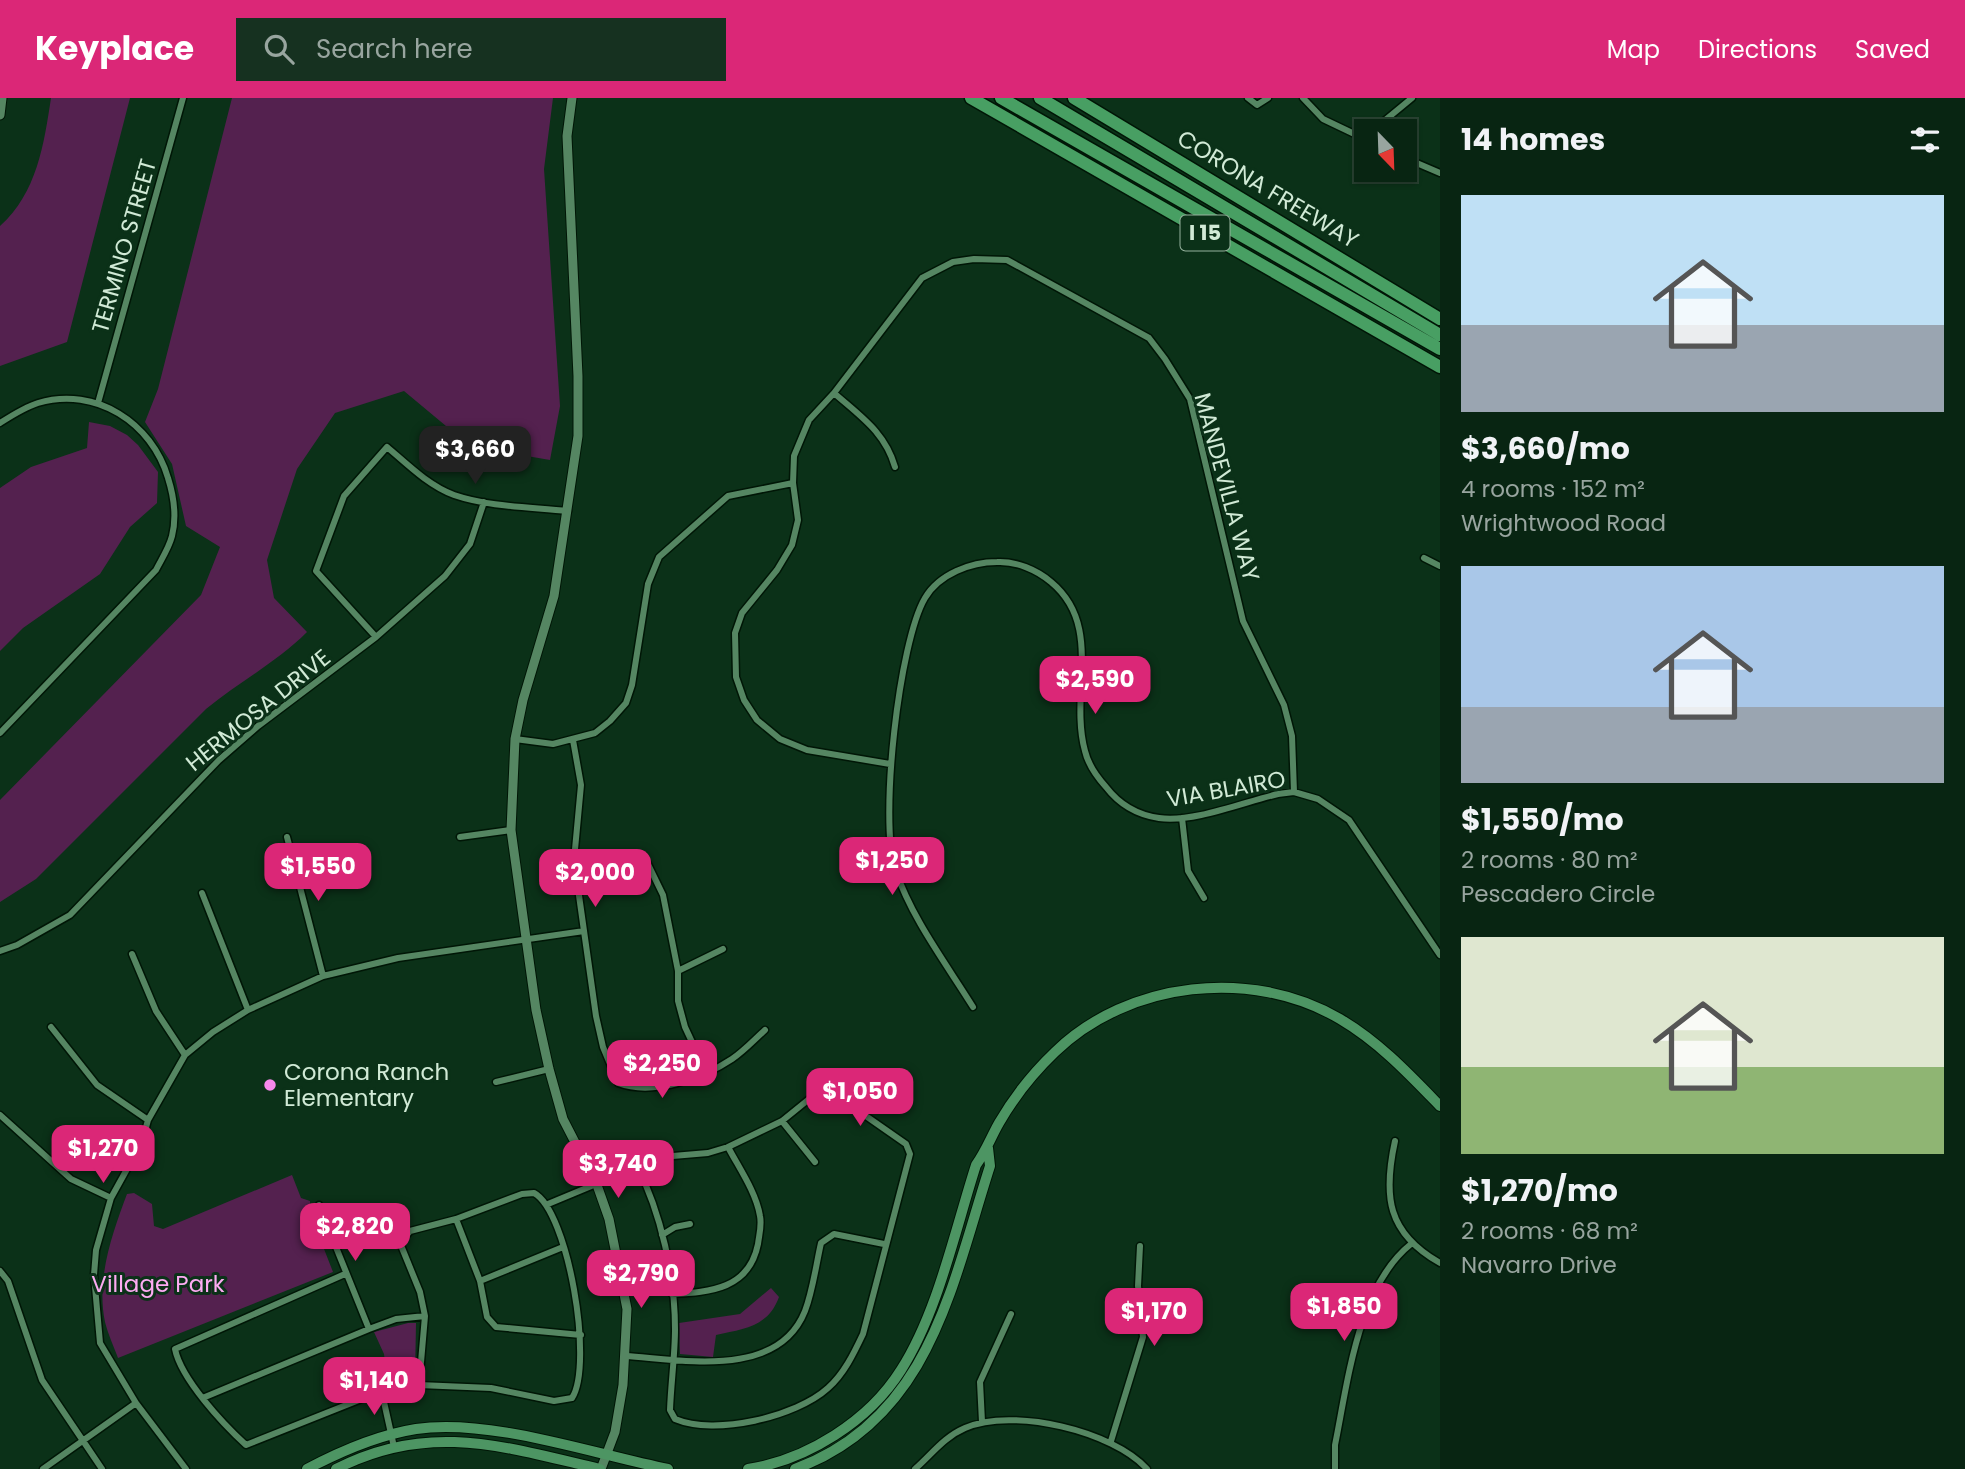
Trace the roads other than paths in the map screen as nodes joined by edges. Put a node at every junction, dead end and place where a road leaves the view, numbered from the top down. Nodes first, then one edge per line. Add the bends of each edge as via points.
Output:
1 (2, 98) edge
2 (183, 98) edge
3 (572, 98) edge
4 (971, 98) edge
5 (1001, 98) edge
6 (1040, 98) edge
7 (1074, 98) edge
8 (1248, 98) edge
9 (1268, 98) edge
10 (1303, 98) edge
11 (1412, 98) edge
12 (0, 115) edge
13 (1387, 119) edge
14 (1354, 133) edge
15 (1418, 164) edge
16 (1440, 173) edge
17 (1440, 318) edge
18 (1440, 335) edge
19 (1440, 349) edge
20 (1440, 368) edge
21 (834, 393) junction
22 (98, 403) junction
23 (0, 423) edge
24 (895, 467) dead end
25 (793, 483) junction
26 (484, 502) junction
27 (568, 511) junction
28 (1424, 558) dead end
29 (1440, 566) edge
30 (376, 638) junction
31 (0, 733) edge
32 (515, 739) junction
33 (573, 740) junction
34 (890, 764) junction
35 (1294, 792) junction
36 (1182, 818) junction
37 (511, 830) junction
38 (287, 837) dead end
39 (460, 837) dead end
40 (574, 860) junction
41 (202, 893) dead end
42 (1204, 898) dead end
43 (584, 931) junction
44 (526, 940) junction
45 (723, 948) dead end
46 (0, 951) edge
47 (132, 954) dead end
48 (1440, 955) edge
49 (678, 971) junction
50 (323, 976) junction
51 (973, 1007) dead end
52 (248, 1010) junction
53 (51, 1027) dead end
54 (765, 1030) dead end
55 (185, 1055) junction
56 (549, 1069) junction
57 (706, 1072) junction
58 (496, 1082) dead end
59 (1440, 1106) edge
60 (0, 1115) edge
61 (148, 1120) junction
62 (782, 1121) junction
63 (1395, 1141) dead end
64 (728, 1147) junction
65 (988, 1149) junction
66 (816, 1162) dead end
67 (638, 1166) junction
68 (597, 1185) junction
69 (111, 1198) junction
70 (548, 1204) junction
71 (319, 1205) dead end
72 (456, 1219) junction
73 (690, 1224) dead end
74 (662, 1235) junction
75 (884, 1244) junction
76 (1411, 1244) junction
77 (1140, 1246) dead end
78 (563, 1247) junction
79 (1440, 1263) edge
80 (0, 1271) edge
81 (345, 1274) junction
82 (480, 1281) junction
83 (673, 1294) junction
84 (1012, 1314) dead end
85 (425, 1316) junction
86 (369, 1328) junction
87 (581, 1335) junction
88 (626, 1356) junction
89 (672, 1359) junction
90 (419, 1385) junction
91 (382, 1393) junction
92 (205, 1397) junction
93 (136, 1403) junction
94 (982, 1422) junction
95 (391, 1435) junction
96 (1111, 1441) junction
97 (82, 1442) junction
98 (394, 1447) junction
99 (608, 1457) junction
100 (919, 1468) edge
101 (43, 1469) edge
102 (102, 1469) edge
103 (187, 1469) edge
104 (307, 1469) edge
105 (336, 1469) edge
106 (601, 1469) edge
107 (610, 1469) edge
108 (668, 1469) edge
109 (748, 1469) edge
110 (796, 1469) edge
111 (1147, 1469) edge
112 (1335, 1469) edge

1 - 12 main road
2 - 22 street, TERMINO STREET
3 - 27 main road via 567,136 579,376 578,436
4 - 20 highway, I 15
5 - 19 highway
6 - 18 highway
7 - 17 highway, CORONA FREEWAY / I 15
8 - 9 street via 1258,105
10 - 14 street via 1323,119
11 - 13 street
15 - 16 street
21 - 24 street via 879,432
21 - 25 street, MANDEVILLA WAY via 809,420 800,438
21 - 35 street, MANDEVILLA WAY via 922,278 953,262 1007,260 1149,338 1190,399 1243,621 1284,705 1292,736
22 - 23 street via 38,403
22 - 31 street via 131,419 164,462 175,513 172,537 156,570
25 - 33 street via 727,496 659,557 648,584 626,703 595,733
25 - 34 street, MANDEVILLA WAY via 798,520 792,545 742,613 735,633 736,677 757,720 780,739 807,750
26 - 27 street
26 - 30 street, HERMOSA DRIVE via 470,544 445,576
26 - 30 street via 436,486 387,447 344,496 316,571
27 - 32 main road via 554,596
28 - 29 street
30 - 46 street, HERMOSA DRIVE via 219,760 70,915
32 - 33 street via 553,744
32 - 37 main road
33 - 40 street via 581,785
34 - 36 street, VIA BLAIRO via 910,639 925,598 946,578 974,563 1001,561 1044,576 1063,592 1074,610 1082,636 1083,738 1096,775 1115,799 1135,811
34 - 51 street, VIA BLAIRO via 888,829 894,866 921,925
35 - 36 street, VIA BLAIRO
35 - 48 street, VIA BLAIRO via 1318,799 1349,820
36 - 42 street via 1188,870
37 - 39 street
37 - 44 main road
38 - 50 street
40 - 43 street
40 - 49 street via 644,856 663,895
41 - 52 street
43 - 44 street
43 - 57 street via 603,1047 618,1083 632,1089 665,1086
44 - 50 street via 398,958
44 - 56 main road
45 - 49 street
47 - 55 street via 156,1011
49 - 57 street via 678,1001 685,1027
50 - 52 street
52 - 55 street
53 - 61 street via 97,1085
54 - 57 street via 732,1059
55 - 61 street
56 - 58 street
56 - 68 main road via 563,1119
59 - 65 main road via 1385,1051 1338,1017 1283,996 1210,988 1153,997 1080,1032 1031,1077
60 - 69 street via 71,1179
61 - 69 street via 142,1143
62 - 64 street
62 - 66 street
62 - 75 street via 820,1091 830,1091 906,1144 910,1154
63 - 76 street via 1387,1185 1389,1206
64 - 67 street via 661,1157
64 - 83 street via 760,1216 756,1252 745,1273 730,1286
65 - 109 main road via 976,1165 925,1321 900,1372 877,1400 823,1443
65 - 110 main road via 990,1166 937,1326 911,1380 857,1435
67 - 68 street
67 - 74 street
68 - 70 street
68 - 88 main road via 619,1259
69 - 93 street via 94,1275 100,1343
70 - 72 street via 534,1193 522,1194
70 - 78 street
71 - 81 street
72 - 82 street
72 - 85 street via 410,1231 400,1243
73 - 74 street
74 - 83 street
75 - 89 street via 834,1234 821,1243 805,1311 790,1335 769,1351 726,1362
75 - 89 street via 863,1334 850,1361 828,1388 776,1415 709,1426 675,1419 670,1410
76 - 79 street
76 - 112 street via 1382,1276 1368,1304 1335,1445
77 - 96 street via 1143,1337
78 - 82 street
78 - 87 street
80 - 97 street via 8,1281 42,1380
81 - 86 street
81 - 92 street via 175,1349 184,1373
82 - 87 street via 487,1317 496,1328
83 - 89 street
84 - 94 street via 980,1382
85 - 86 street
85 - 90 street
86 - 92 street
87 - 90 street via 581,1371 572,1398 554,1401 491,1388
88 - 89 street
88 - 99 main road
90 - 91 street
91 - 92 street via 246,1445 225,1426
91 - 95 street
93 - 97 street
93 - 103 street
94 - 96 street via 1014,1420
94 - 100 street via 947,1437
95 - 98 street
95 - 99 main road via 439,1428 491,1430
95 - 104 main road via 342,1451
96 - 111 street
97 - 101 street
97 - 102 street
98 - 105 main road
98 - 106 main road via 449,1441 489,1443
99 - 106 main road
99 - 107 main road
99 - 108 main road

